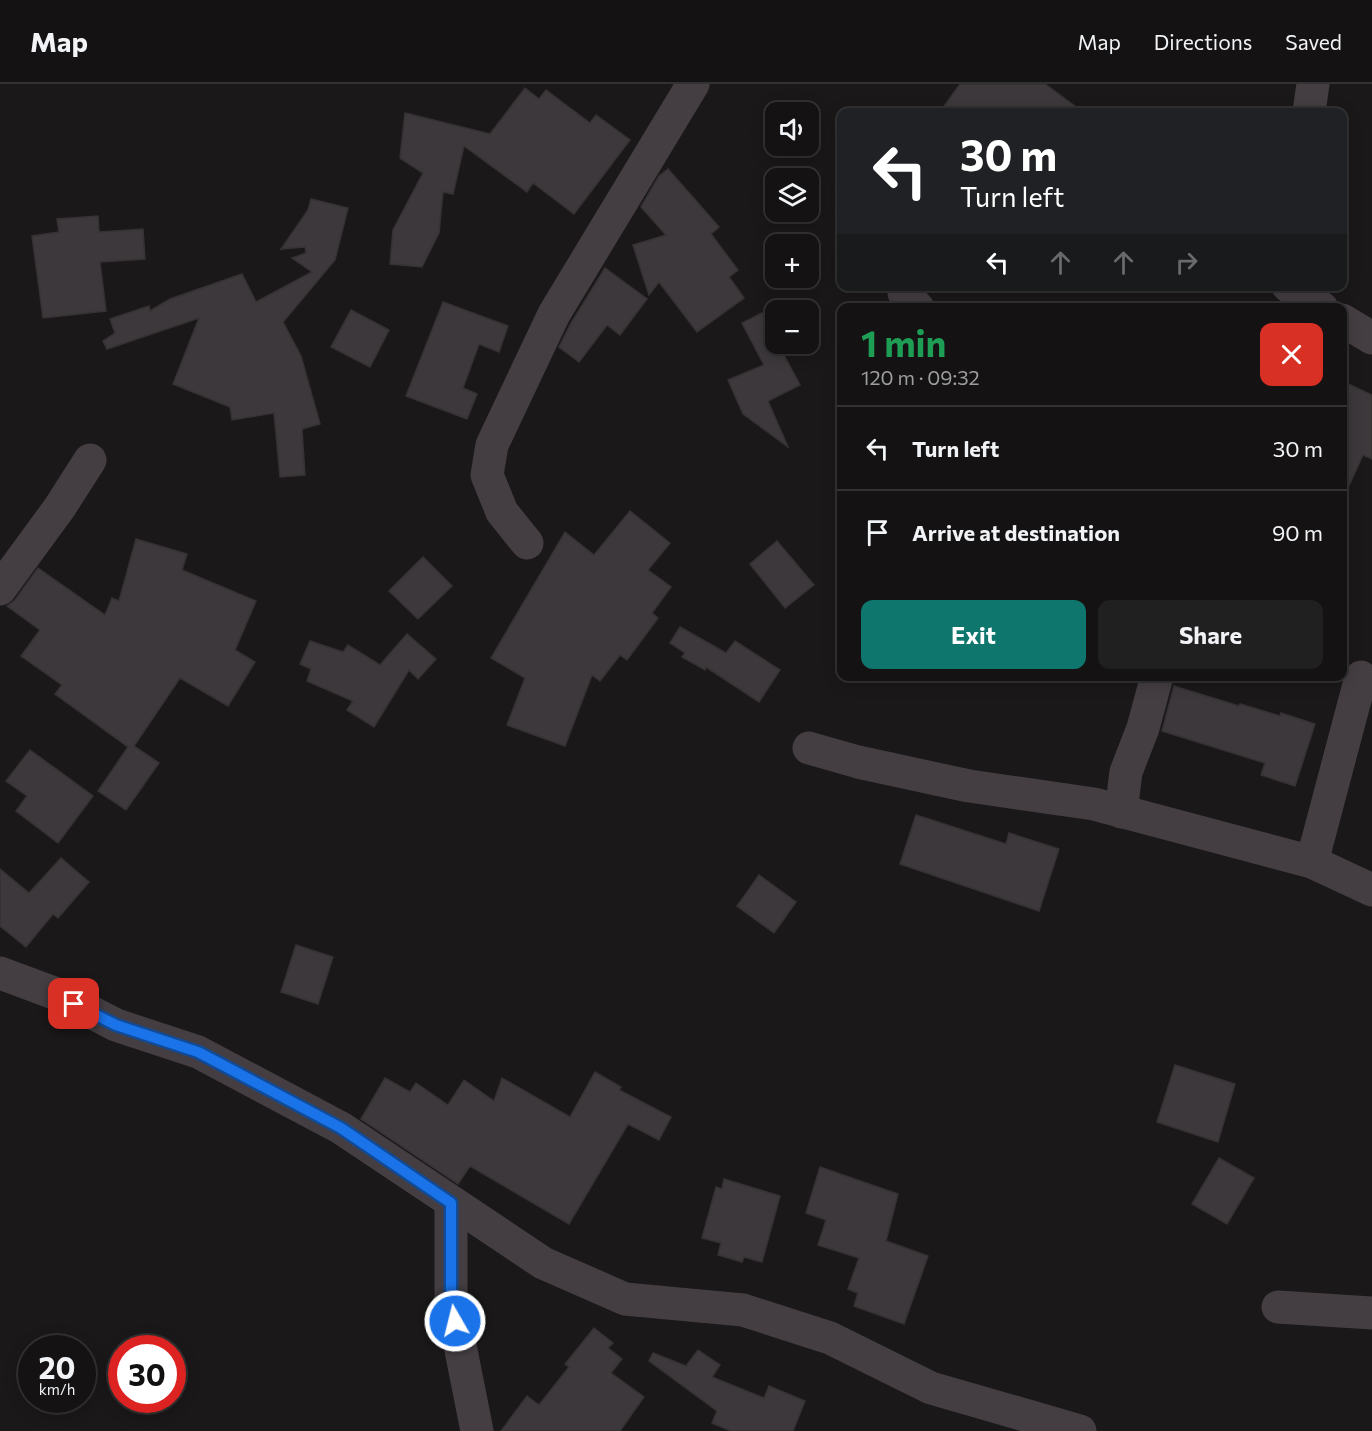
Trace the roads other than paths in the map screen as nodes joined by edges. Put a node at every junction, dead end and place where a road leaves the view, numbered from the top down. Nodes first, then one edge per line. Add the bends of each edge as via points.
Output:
1 (693, 84) edge
2 (1313, 84) edge
3 (1310, 108) edge
4 (1296, 291) edge
5 (1314, 303) edge
6 (1347, 323) edge
7 (1372, 338) edge
8 (90, 460) dead end
9 (526, 543) dead end
10 (0, 589) edge
11 (1361, 677) dead end
12 (1156, 681) edge
13 (809, 748) dead end
14 (1121, 812) junction
15 (1312, 862) junction
16 (1372, 890) edge
17 (0, 973) edge
18 (451, 1203) junction
19 (1278, 1307) dead end
20 (1372, 1313) edge
21 (477, 1431) edge
22 (1080, 1431) edge

1 - 9 street via 554,314 492,445 487,475 502,512
2 - 3 street
4 - 5 street
6 - 7 street
8 - 10 street
11 - 15 street
12 - 14 street via 1126,772
13 - 14 street via 958,783 1094,804
14 - 15 street
15 - 16 street
17 - 18 street via 54,993 116,1025 198,1052 341,1128
18 - 21 street via 451,1300
18 - 22 street via 543,1263 625,1299 743,1310 830,1338 931,1388
19 - 20 street

